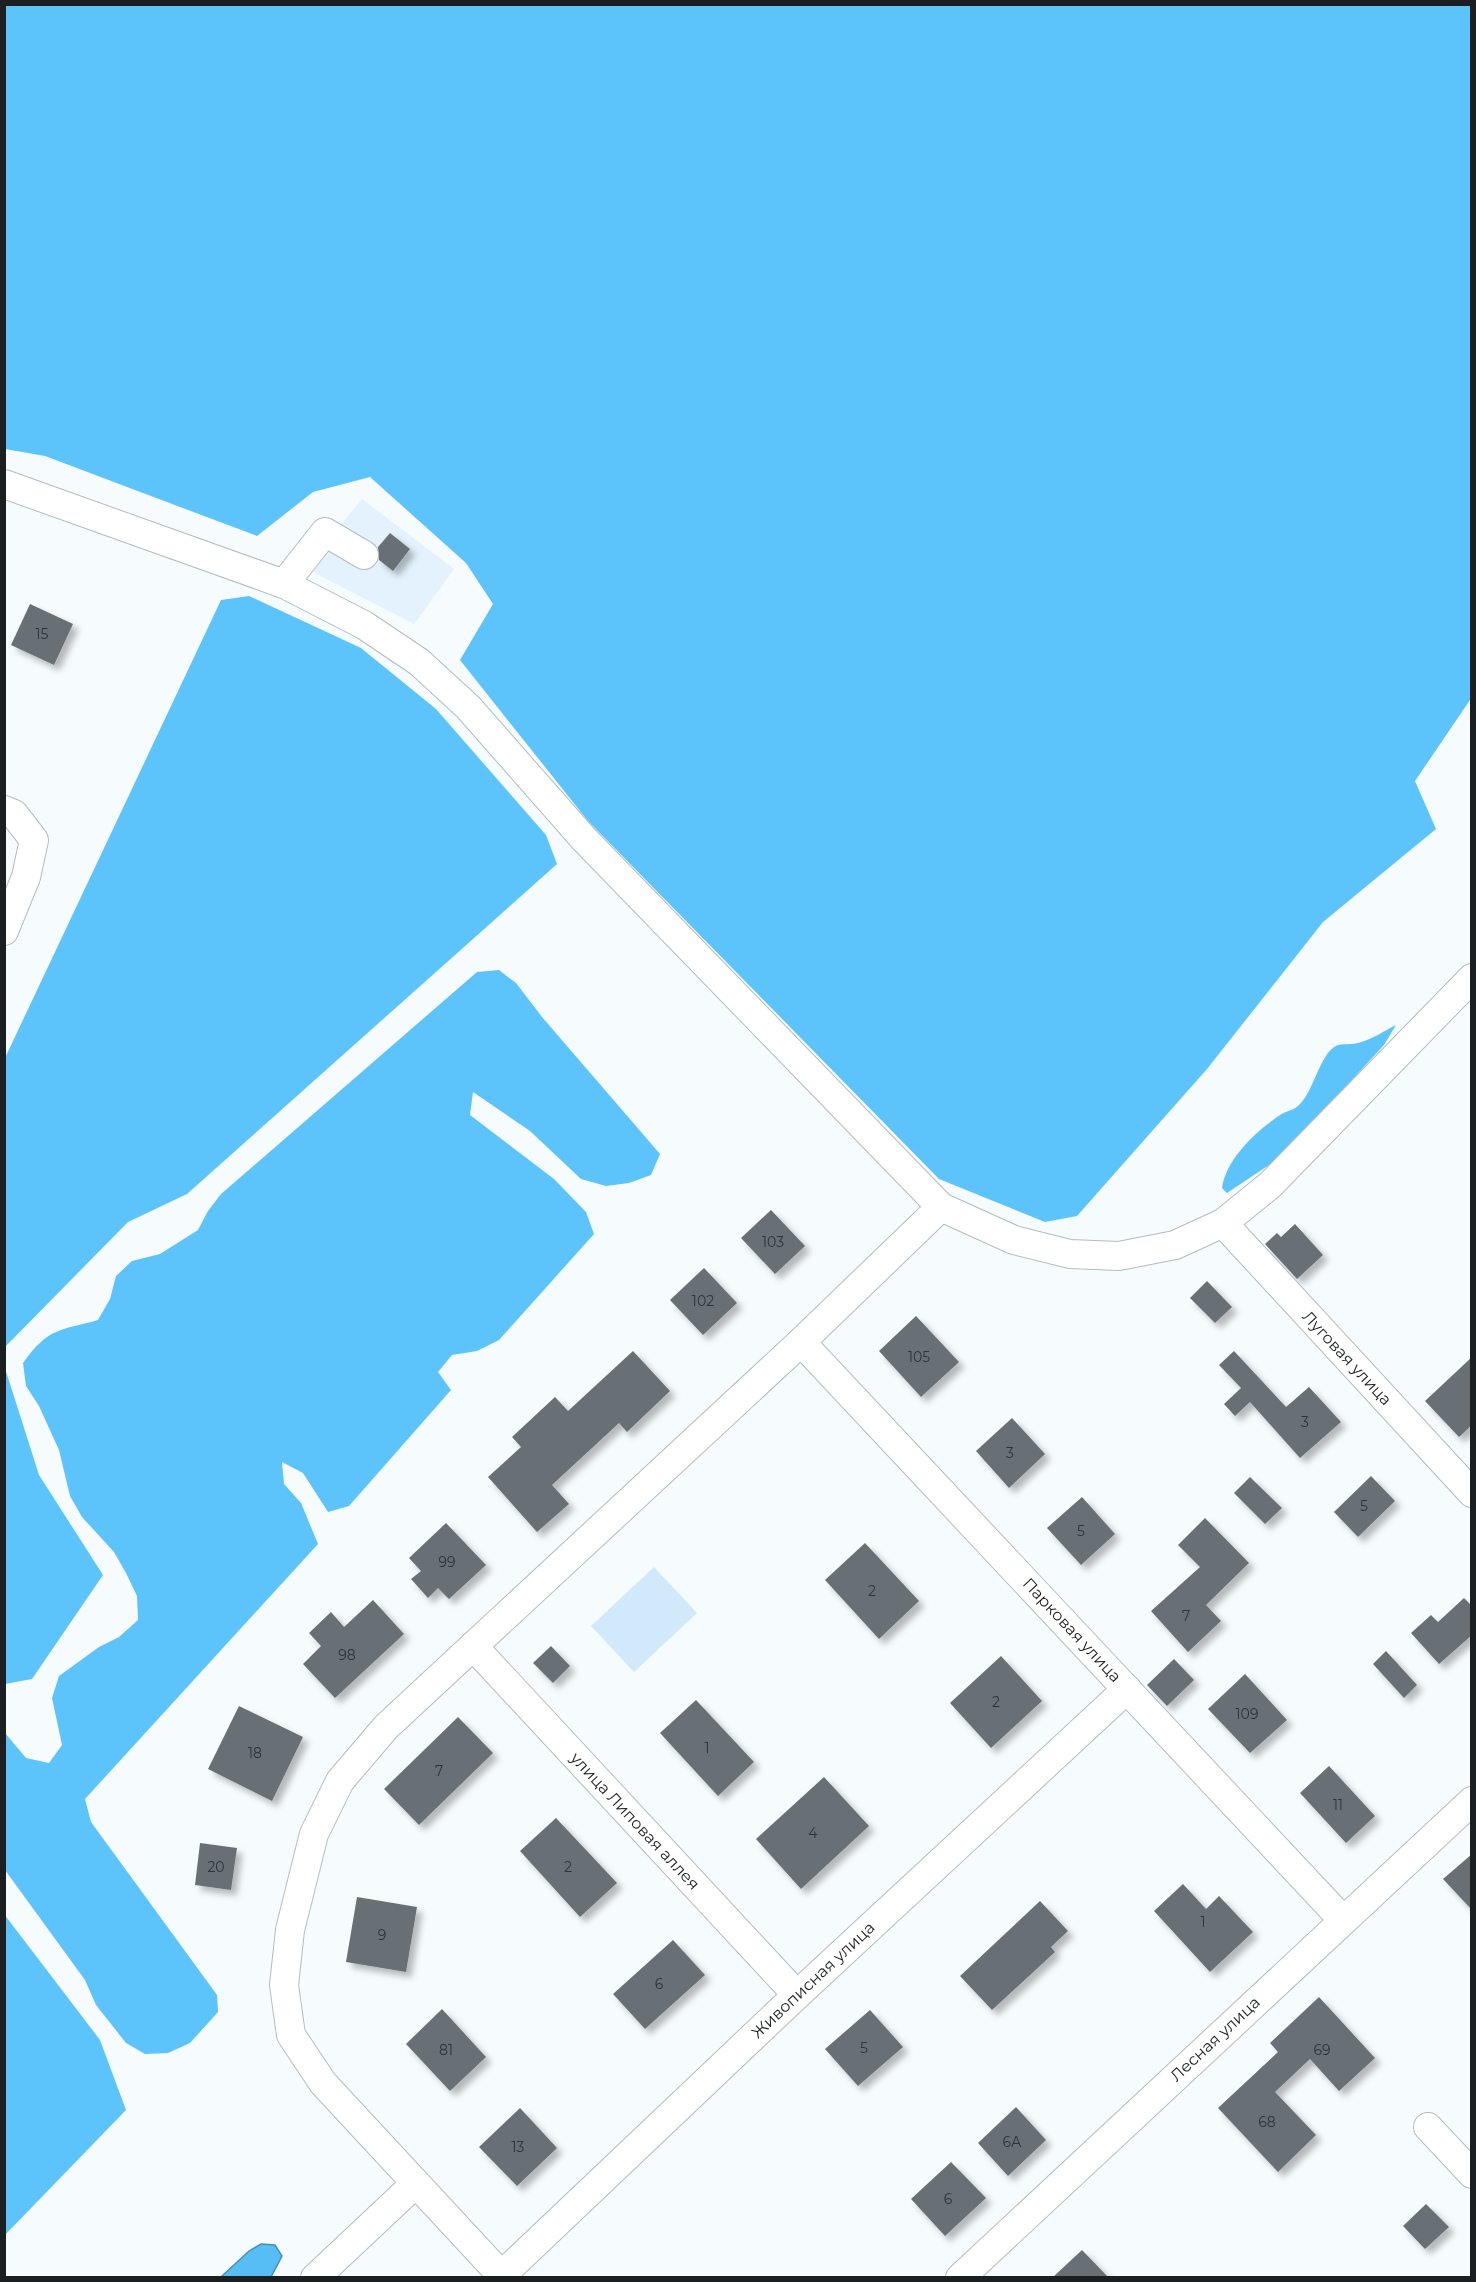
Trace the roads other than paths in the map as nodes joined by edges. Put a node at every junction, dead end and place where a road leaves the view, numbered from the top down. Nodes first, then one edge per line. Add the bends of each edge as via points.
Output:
1 (4, 484) edge
2 (364, 555) dead end
3 (284, 584) junction
4 (4, 810) edge
5 (4, 931) edge
6 (1467, 993) edge
7 (941, 1207) junction
8 (1223, 1223) junction
9 (801, 1342) junction
10 (1472, 1493) edge
11 (473, 1646) junction
12 (1127, 1689) junction
13 (1471, 1801) edge
14 (1342, 1919) junction
15 (797, 1995) junction
16 (1428, 2127) dead end
17 (1472, 2174) edge
18 (415, 2184) junction
19 (503, 2276) edge
20 (315, 2277) edge
21 (960, 2277) edge

1 - 3 street
2 - 3 street via 325,532
3 - 7 street via 364,625 419,662 460,700 585,839
4 - 5 street via 14,814 34,840 26,877
6 - 8 street via 1269,1185
7 - 8 street via 1014,1239 1070,1254 1119,1256 1175,1245
7 - 9 street
8 - 10 street, Луговая улица
9 - 11 street
9 - 12 street, Парковая улица
11 - 15 street, улица Липовая аллея
11 - 18 street via 387,1727 340,1782 314,1834 287,1952 284,1985 291,2035 323,2083
12 - 14 street, Парковая улица
12 - 15 street, Живописная улица
13 - 14 street, Лесная улица
14 - 21 street, Лесная улица
15 - 19 street, Живописная улица
16 - 17 street
18 - 19 street
18 - 20 street

